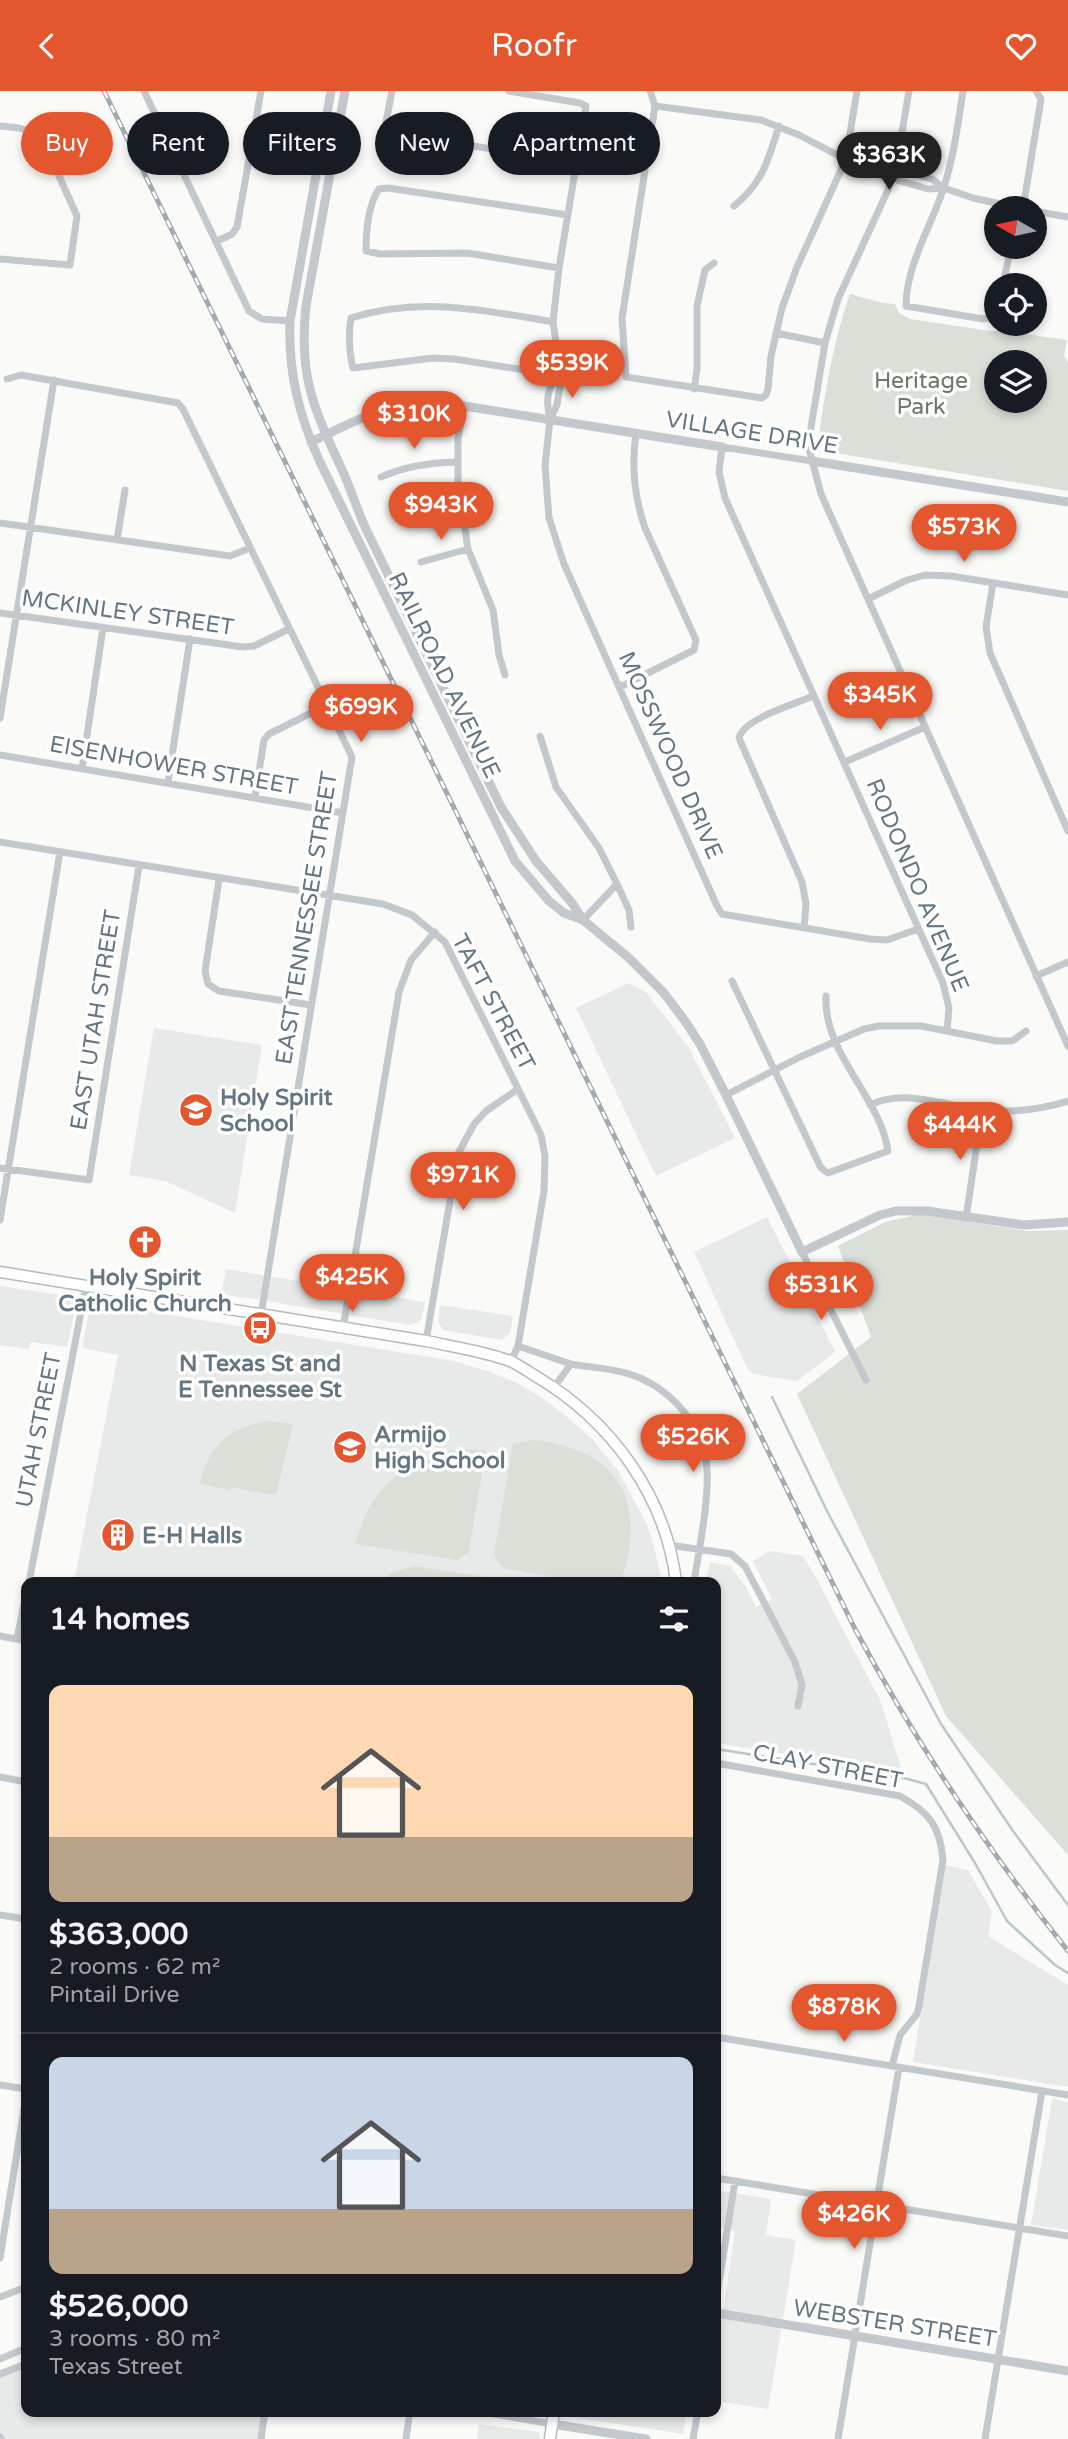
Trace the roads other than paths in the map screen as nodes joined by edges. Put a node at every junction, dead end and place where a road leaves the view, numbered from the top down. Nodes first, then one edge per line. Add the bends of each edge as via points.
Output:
1 (144, 91) edge
2 (261, 91) edge
3 (331, 91) edge
4 (345, 91) edge
5 (392, 91) edge
6 (509, 91) edge
7 (650, 91) edge
8 (857, 91) edge
9 (909, 91) edge
10 (963, 91) edge
11 (1036, 91) edge
12 (549, 94) edge
13 (655, 106) junction
14 (585, 112) edge
15 (0, 126) edge
16 (779, 126) junction
17 (488, 148) edge
18 (845, 159) junction
19 (895, 168) junction
20 (575, 175) edge
21 (892, 178) junction
22 (944, 188) junction
23 (1023, 196) edge
24 (984, 200) edge
25 (734, 206) dead end
26 (1047, 213) edge
27 (568, 215) junction
28 (1068, 217) edge
29 (217, 241) junction
30 (0, 258) edge
31 (714, 263) dead end
32 (559, 268) junction
33 (984, 319) edge
34 (290, 321) junction
35 (553, 322) junction
36 (776, 333) junction
37 (825, 343) junction
38 (556, 377) junction
39 (7, 379) dead end
40 (54, 380) junction
41 (694, 389) junction
42 (464, 406) junction
43 (550, 420) junction
44 (636, 434) junction
45 (325, 436) junction
46 (311, 442) junction
47 (722, 447) junction
48 (812, 461) junction
49 (456, 462) junction
50 (381, 477) dead end
51 (125, 490) dead end
52 (1068, 502) edge
53 (0, 523) edge
54 (31, 528) junction
55 (117, 540) junction
56 (250, 548) junction
57 (468, 549) junction
58 (421, 562) dead end
59 (993, 583) junction
60 (1068, 595) edge
61 (868, 599) junction
62 (0, 613) edge
63 (17, 616) junction
64 (103, 628) junction
65 (289, 629) junction
66 (190, 639) junction
67 (505, 675) dead end
68 (620, 687) junction
69 (813, 696) junction
70 (327, 705) junction
71 (0, 718) edge
72 (925, 727) junction
73 (540, 736) dead end
74 (0, 755) edge
75 (845, 762) junction
76 (82, 769) junction
77 (169, 782) junction
78 (255, 797) junction
79 (342, 813) junction
80 (1068, 831) edge
81 (0, 842) edge
82 (60, 852) junction
83 (139, 866) junction
84 (219, 880) junction
85 (617, 884) junction
86 (330, 895) junction
87 (583, 921) junction
88 (631, 927) dead end
89 (804, 927) junction
90 (918, 929) junction
91 (435, 932) junction
92 (1068, 962) edge
93 (1037, 976) junction
94 (732, 981) dead end
95 (826, 996) dead end
96 (311, 1005) junction
97 (947, 1031) junction
98 (1026, 1031) dead end
99 (836, 1041) junction
100 (1068, 1046) edge
101 (775, 1069) junction
102 (518, 1089) junction
103 (726, 1094) junction
104 (1068, 1101) edge
105 (870, 1105) junction
106 (982, 1110) junction
107 (4, 1168) edge
108 (966, 1218) junction
109 (0, 1220) edge
110 (1068, 1222) edge
111 (802, 1252) junction
112 (0, 1272) edge
113 (86, 1286) junction
114 (261, 1315) junction
115 (344, 1328) junction
116 (426, 1342) junction
117 (517, 1346) junction
118 (511, 1361) junction
119 (571, 1364) junction
120 (866, 1380) dead end
121 (554, 1387) junction
122 (669, 1545) junction
123 (698, 1548) junction
124 (30, 1577) edge
125 (675, 1577) edge
126 (695, 1577) edge
127 (0, 1636) edge
128 (21, 1640) edge
129 (799, 1706) dead end
130 (721, 1764) edge
131 (0, 1777) edge
132 (21, 1781) edge
133 (0, 1915) edge
134 (21, 1918) edge
135 (721, 2038) edge
136 (896, 2067) junction
137 (0, 2085) edge
138 (21, 2088) edge
139 (1042, 2091) junction
140 (1068, 2095) edge
141 (21, 2128) edge
142 (721, 2179) edge
143 (735, 2181) junction
144 (876, 2204) junction
145 (1019, 2228) junction
146 (1068, 2236) edge
147 (0, 2258) edge
148 (721, 2269) edge
149 (21, 2289) edge
150 (0, 2298) edge
151 (721, 2314) edge
152 (855, 2336) junction
153 (21, 2350) edge
154 (0, 2359) edge
155 (998, 2360) junction
156 (21, 2366) edge
157 (1068, 2371) edge
158 (0, 2374) edge
159 (264, 2417) edge
160 (409, 2417) edge
161 (511, 2417) edge
162 (553, 2417) edge
163 (697, 2417) edge
164 (552, 2424) junction
165 (261, 2439) edge
166 (406, 2439) edge
167 (550, 2439) edge
168 (646, 2439) edge
169 (693, 2439) edge
170 (838, 2439) edge
171 (985, 2439) edge

1 - 29 street
2 - 29 street via 237,227
3 - 34 street, RAILROAD AVENUE
4 - 45 street, RAILROAD AVENUE via 304,326 309,391
5 - 17 street via 386,122 389,129
6 - 12 street
7 - 13 street
8 - 18 street
9 - 19 street
10 - 22 street
11 - 23 street via 1041,99
12 - 14 street, MOSSWOOD DRIVE via 580,103 586,106
13 - 16 street
13 - 41 street via 624,300 624,368 626,377
15 - 30 street via 32,132 45,145 77,216 70,265
16 - 18 street
16 - 25 street via 755,187
18 - 19 street via 858,157
18 - 21 street via 855,168
18 - 36 street via 789,287
19 - 21 street
19 - 22 street via 932,179
20 - 27 street, MOSSWOOD DRIVE
21 - 22 street via 929,189
21 - 37 street via 838,299
22 - 24 street
22 - 33 street via 909,283 906,306
26 - 28 street
27 - 32 street, MOSSWOOD DRIVE
27 - 32 street via 379,189 366,239 366,251 380,254 467,253
29 - 34 street via 249,311 262,319
31 - 41 street via 705,270 697,306
32 - 35 street, MOSSWOOD DRIVE
34 - 46 street, RAILROAD AVENUE via 295,396
35 - 38 street, MOSSWOOD DRIVE
35 - 38 street via 453,306 392,308 352,319 350,353 353,369 433,358
36 - 37 street
36 - 41 street via 762,398
37 - 48 street via 808,445
38 - 43 street, MOSSWOOD DRIVE via 547,404
39 - 40 street, EAST TENNESSEE STREET via 21,375
40 - 54 street
40 - 56 street, EAST TENNESSEE STREET via 178,403
42 - 43 street, VILLAGE DRIVE
42 - 45 street, VILLAGE DRIVE via 397,407
42 - 49 street
43 - 44 street, VILLAGE DRIVE
43 - 68 street, MOSSWOOD DRIVE via 546,490 556,543
44 - 47 street, VILLAGE DRIVE
44 - 68 street via 633,478 638,509 696,640 694,650
45 - 46 street, VILLAGE DRIVE
45 - 87 street, RAILROAD AVENUE via 501,807
46 - 87 street, RAILROAD AVENUE via 515,861 549,901
47 - 48 street, VILLAGE DRIVE
47 - 69 street, RODONDO AVENUE via 719,472 725,498
48 - 52 street, VILLAGE DRIVE
48 - 61 street via 821,494
49 - 50 street via 421,464
49 - 57 street
51 - 55 street
53 - 54 street
54 - 55 street
54 - 63 street
55 - 56 street via 230,556
56 - 65 street, EAST TENNESSEE STREET
57 - 58 street
57 - 67 street via 493,610
59 - 60 street
59 - 61 street via 925,575
59 - 80 street via 986,627 990,653
61 - 72 street
62 - 63 street, MCKINLEY STREET
63 - 64 street, MCKINLEY STREET
63 - 71 street
64 - 66 street, MCKINLEY STREET
64 - 76 street
65 - 66 street, MCKINLEY STREET via 248,647
65 - 70 street, EAST TENNESSEE STREET
66 - 77 street
68 - 89 street, MOSSWOOD DRIVE via 722,914
69 - 75 street, RODONDO AVENUE
69 - 89 street via 754,721 743,728 739,738 802,882
70 - 78 street via 264,740
70 - 79 street, EAST TENNESSEE STREET via 352,757
72 - 75 street
72 - 93 street
73 - 85 street via 556,787 599,848
74 - 76 street, EISENHOWER STREET
75 - 90 street, RODONDO AVENUE
76 - 77 street, EISENHOWER STREET
77 - 78 street, EISENHOWER STREET
78 - 79 street, EISENHOWER STREET
79 - 86 street, EAST TENNESSEE STREET
81 - 82 street, TAFT STREET
82 - 83 street, TAFT STREET
82 - 107 street
83 - 84 street, TAFT STREET
83 - 107 street, EAST UTAH STREET via 89,1180
84 - 86 street, TAFT STREET
84 - 96 street via 205,971 208,985 219,991
85 - 87 street
85 - 88 street
86 - 91 street, TAFT STREET via 396,908
86 - 96 street, EAST TENNESSEE STREET
87 - 103 street, RAILROAD AVENUE via 664,993 700,1044
89 - 90 street, MOSSWOOD DRIVE via 887,940
90 - 97 street, RODONDO AVENUE via 943,983 949,1008
91 - 102 street, TAFT STREET via 452,954
91 - 115 street via 411,960 398,992
92 - 93 street
93 - 100 street
94 - 101 street
95 - 99 street via 825,1014
96 - 114 street, EAST TENNESSEE STREET
97 - 98 street via 997,1041 1013,1041
97 - 99 street via 879,1026
99 - 101 street
99 - 105 street
101 - 103 street
101 - 105 street via 821,1168 828,1173 888,1151
102 - 116 street via 474,1124 458,1154
102 - 117 street, TAFT STREET via 541,1135 545,1174
103 - 111 street, RAILROAD AVENUE
104 - 106 street via 1028,1111
105 - 106 street via 904,1097
106 - 108 street
107 - 109 street
108 - 110 street via 1024,1225
108 - 111 street via 896,1211
111 - 120 street, RAILROAD AVENUE
112 - 113 main road
113 - 114 main road
113 - 124 street, UTAH STREET
114 - 115 main road
115 - 116 main road
116 - 118 main road
117 - 118 street, TAFT STREET
117 - 119 street
118 - 121 main road
119 - 121 street
119 - 123 street via 633,1375 660,1388 692,1424 707,1467
121 - 122 main road via 621,1449 644,1483
122 - 123 street
122 - 125 main road
123 - 126 street
123 - 129 street via 731,1554 745,1566 794,1662 802,1685
127 - 128 street
130 - 136 street, CLAY STREET via 900,1796 929,1816 941,1839 943,1860 919,2006 900,2035
131 - 132 street
133 - 134 street
135 - 136 street
136 - 139 street
136 - 144 street
137 - 138 street
139 - 140 street
139 - 145 street
141 - 147 street
142 - 143 street
143 - 144 street
143 - 148 street
144 - 145 street
144 - 152 street
145 - 146 street
145 - 155 street
149 - 150 street
151 - 152 street, WEBSTER STREET
152 - 155 street, WEBSTER STREET
152 - 170 street
153 - 154 street
155 - 157 street, WEBSTER STREET
155 - 171 street
156 - 158 street
159 - 165 street
160 - 166 street
161 - 164 street
162 - 164 main road
163 - 169 street
164 - 167 main road
164 - 168 street

